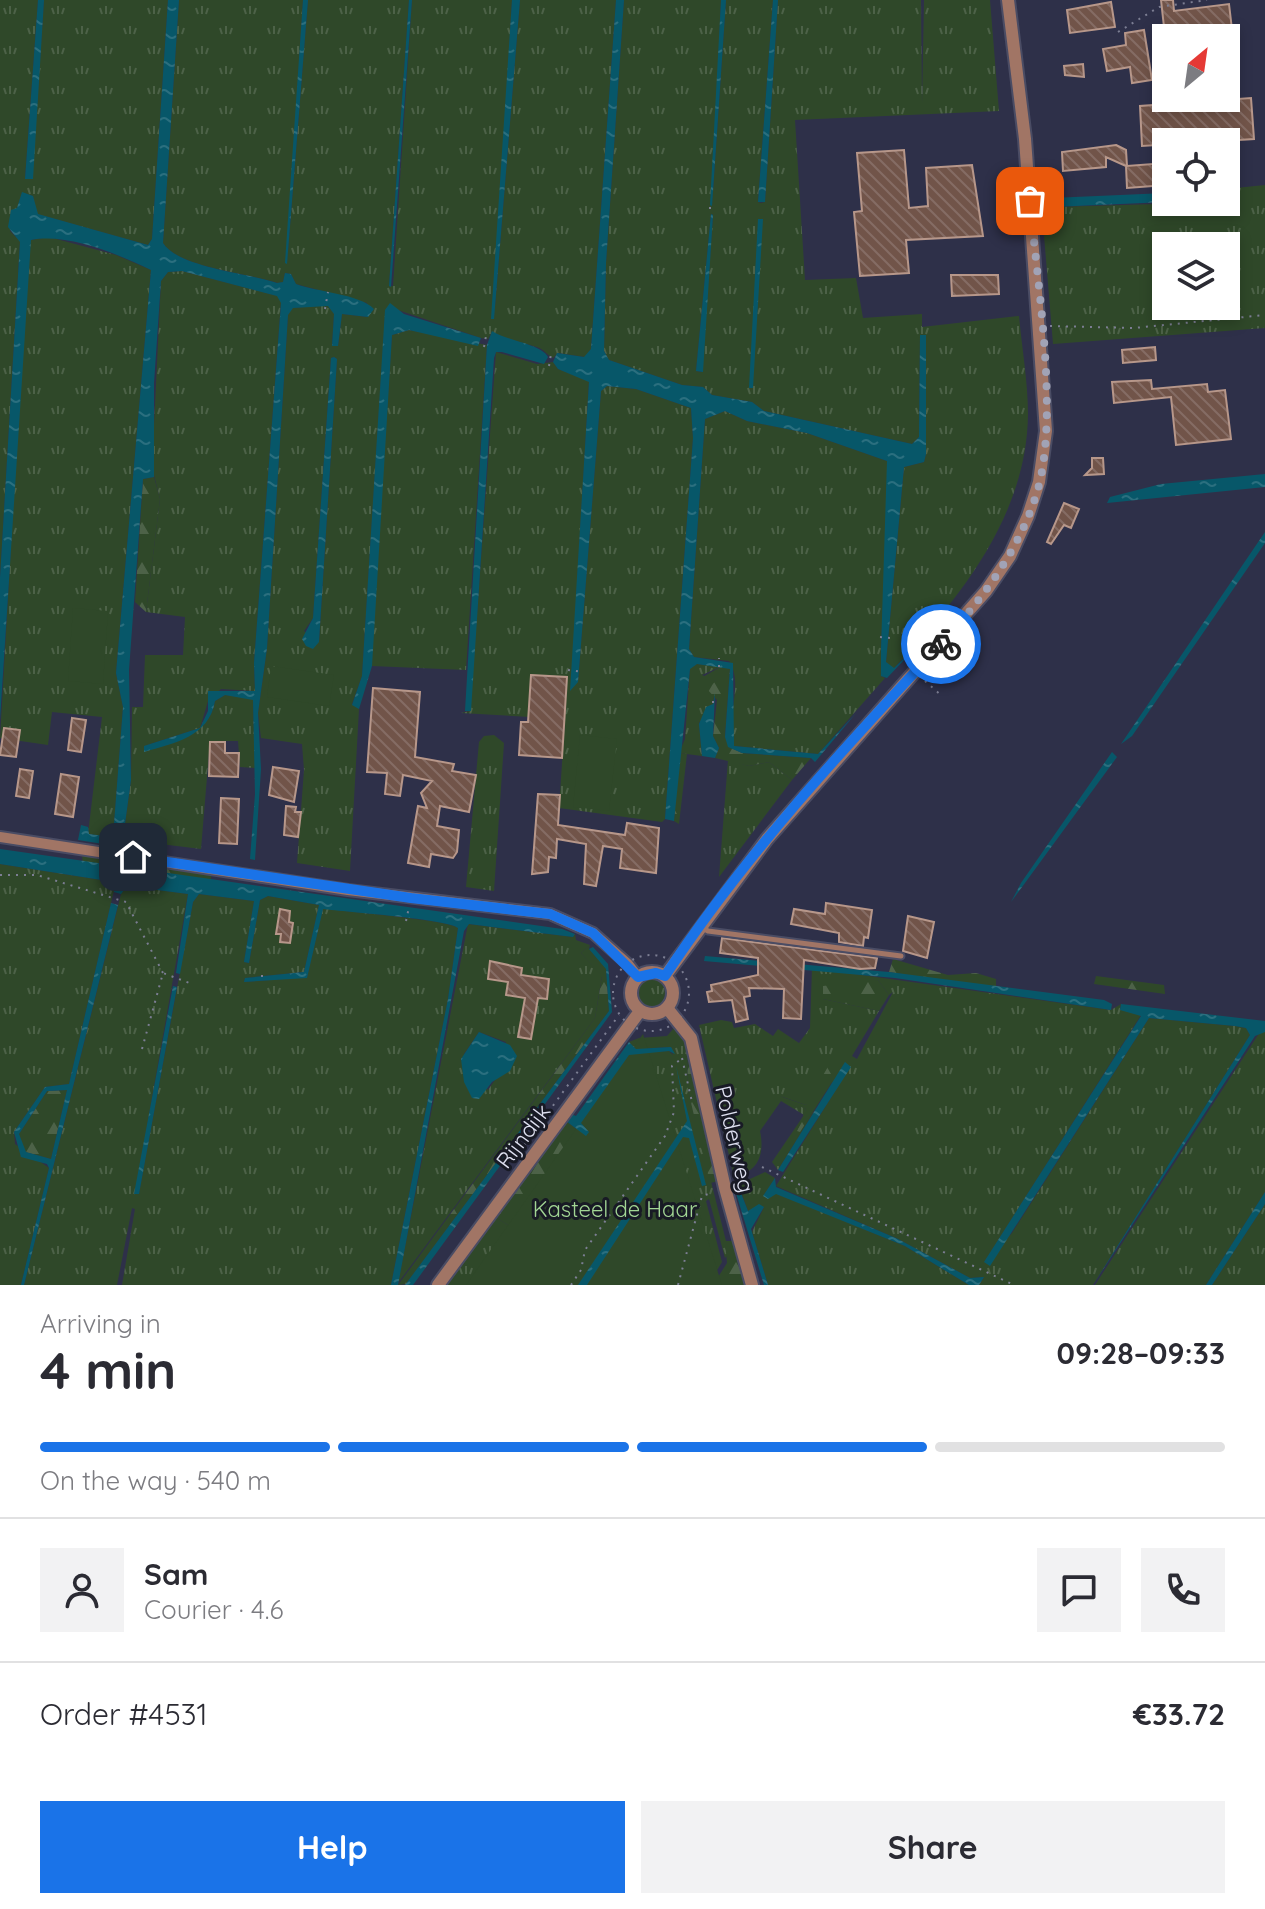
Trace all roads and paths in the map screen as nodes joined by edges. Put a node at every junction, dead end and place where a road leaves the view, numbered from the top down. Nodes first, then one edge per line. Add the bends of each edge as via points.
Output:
1 (1008, 0) edge
2 (1207, 0) edge
3 (1118, 32) dead end
4 (709, 208) dead end
5 (717, 208) dead end
6 (328, 292) dead end
7 (325, 309) dead end
8 (1265, 315) edge
9 (1050, 326) dead end
10 (486, 336) dead end
11 (484, 347) dead end
12 (551, 354) dead end
13 (549, 366) dead end
14 (880, 637) dead end
15 (891, 638) dead end
16 (719, 658) dead end
17 (719, 667) dead end
18 (568, 670) dead end
19 (583, 672) dead end
20 (924, 680) dead end
21 (942, 696) dead end
22 (712, 702) dead end
23 (718, 702) dead end
24 (0, 837) edge
25 (0, 875) edge
26 (410, 904) dead end
27 (406, 921) dead end
28 (700, 926) junction
29 (901, 956) dead end
30 (674, 962) junction
31 (628, 964) junction
32 (163, 973) junction
33 (262, 975) dead end
34 (665, 976) junction
35 (638, 977) junction
36 (262, 983) dead end
37 (192, 984) dead end
38 (667, 1008) junction
39 (640, 1011) junction
40 (678, 1022) junction
41 (142, 1049) dead end
42 (681, 1059) dead end
43 (762, 1167) dead end
44 (716, 1191) dead end
45 (438, 1285) edge
46 (571, 1285) edge
47 (678, 1285) edge
48 (752, 1285) edge
49 (1014, 1285) edge

1 - 28 street via 1026,155 1046,431 1037,491 1010,556 975,604 847,745
2 - 3 path via 1159,7
4 - 5 path
6 - 7 path
8 - 9 path via 1134,328
10 - 11 path
12 - 13 path
14 - 15 path
16 - 17 path
18 - 19 path
20 - 21 path
22 - 23 path
24 - 31 street via 364,892 550,914 593,933
25 - 32 path via 37,875 126,902
26 - 27 path
28 - 29 lane
28 - 30 street
30 - 31 path via 646,953
30 - 34 street
30 - 40 path via 683,968 684,977 686,1012
31 - 35 street
32 - 37 path
32 - 41 path
33 - 36 path
34 - 35 street
34 - 38 street via 672,987
35 - 39 street via 631,994
38 - 39 street via 658,1014
38 - 40 street, Polderweg
39 - 45 street, Rijndijk
40 - 48 street, Polderweg via 691,1038
42 - 46 path via 672,1066 674,1112 665,1136 585,1250
43 - 49 path
44 - 47 path via 702,1196

